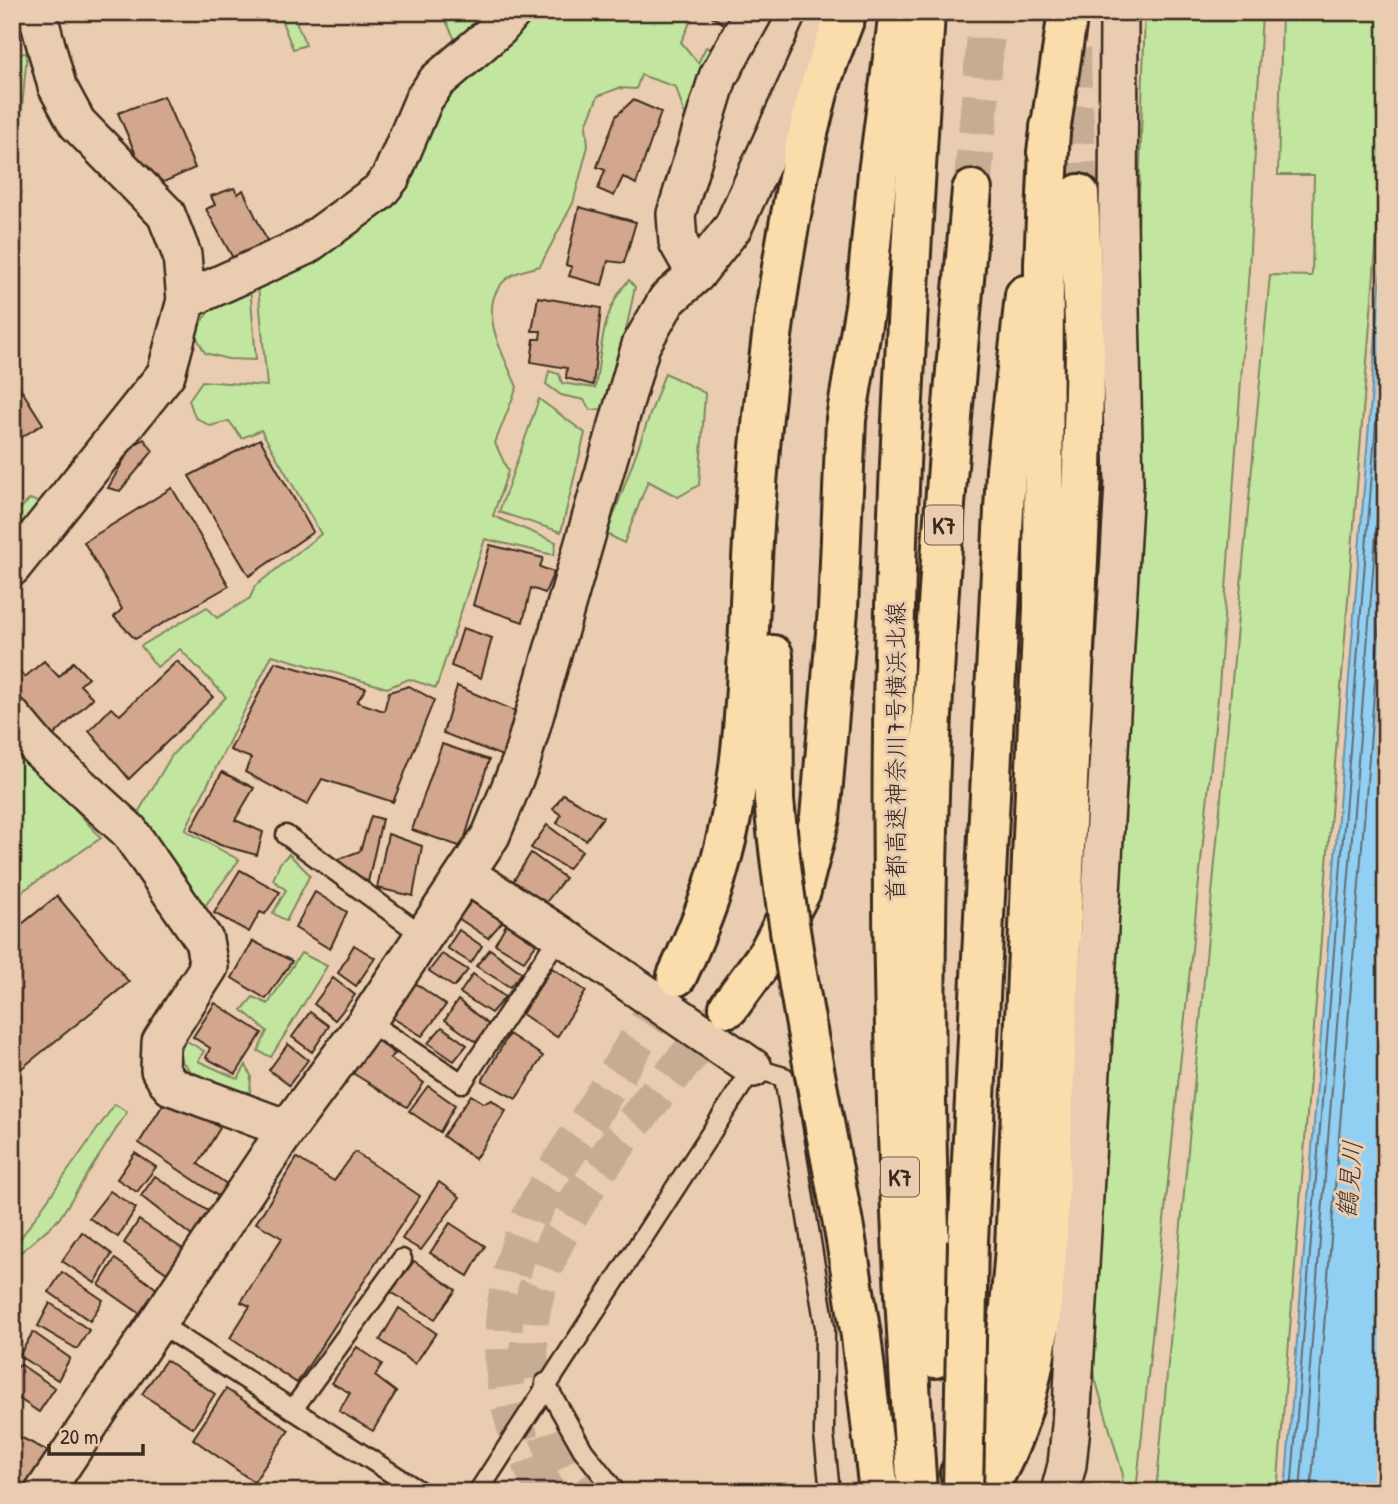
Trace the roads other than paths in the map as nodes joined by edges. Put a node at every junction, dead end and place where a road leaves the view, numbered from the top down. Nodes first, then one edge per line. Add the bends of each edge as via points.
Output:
1 (37, 12) edge
2 (512, 12) edge
3 (754, 12) edge
4 (830, 12) edge
5 (847, 12) edge
6 (899, 12) edge
7 (925, 12) edge
8 (1068, 12) edge
9 (1119, 12) edge
10 (1050, 127) junction
11 (972, 190) tunnel mouth
12 (1080, 194) tunnel mouth
13 (793, 201) junction
14 (696, 274) junction
15 (186, 300) junction
16 (12, 567) edge
17 (12, 717) edge
18 (286, 835) dead end
19 (467, 875) junction
20 (560, 935) junction
21 (425, 937) junction
22 (677, 976) tunnel mouth
23 (729, 1007) tunnel mouth
24 (368, 1021) junction
25 (753, 1068) junction
26 (287, 1129) junction
27 (402, 1259) dead end
28 (158, 1324) junction
29 (545, 1383) junction
30 (293, 1409) junction
31 (44, 1492) edge
32 (421, 1492) edge
33 (478, 1492) edge
34 (616, 1492) edge
35 (830, 1492) edge
36 (879, 1492) edge
37 (917, 1492) edge
38 (944, 1492) edge
39 (963, 1492) edge
40 (985, 1492) edge
41 (1060, 1492) edge

1 - 15 street via 57,86 76,122 166,214 182,255
2 - 15 street via 437,81 424,99 391,177 379,192 304,246
3 - 14 street via 718,77 676,214 678,242
4 - 14 street via 733,227
5 - 13 highway via 817,95
6 - 23 highway via 865,306 846,419 838,610 820,818 801,891 767,955
7 - 37 highway, 首都高速神奈川7号横浜北線 / K7 via 895,607 900,1173
8 - 10 highway
9 - 41 street via 1124,484 1071,1426
10 - 38 highway via 1044,264 1043,608 1015,1248 1010,1311 995,1395 981,1434
10 - 39 highway, bridge via 1017,352 1006,470 968,1241
11 - 38 highway, 首都高速神奈川7号横浜北線 / K7 via 951,418 929,793 930,1243
12 - 40 highway via 1085,351 1082,470 1047,1250 1033,1371 1007,1451
13 - 22 highway via 754,523 744,724 734,794 720,865
13 - 36 highway, bridge via 772,702 775,800 794,963 861,1336
14 - 19 street via 667,300 641,345 521,762 491,835
15 - 16 street via 166,374
17 - 26 street via 39,749 129,831 204,940 209,967 161,1042 160,1070 172,1086
18 - 21 lane
19 - 20 street
19 - 21 street
20 - 24 lane via 463,1083
20 - 25 street
21 - 24 street
24 - 26 street
25 - 29 lane
25 - 35 lane via 784,1077 825,1327 824,1435
26 - 28 street
27 - 30 lane
28 - 30 lane
28 - 31 street
29 - 33 lane
29 - 34 lane via 583,1450
30 - 32 lane

